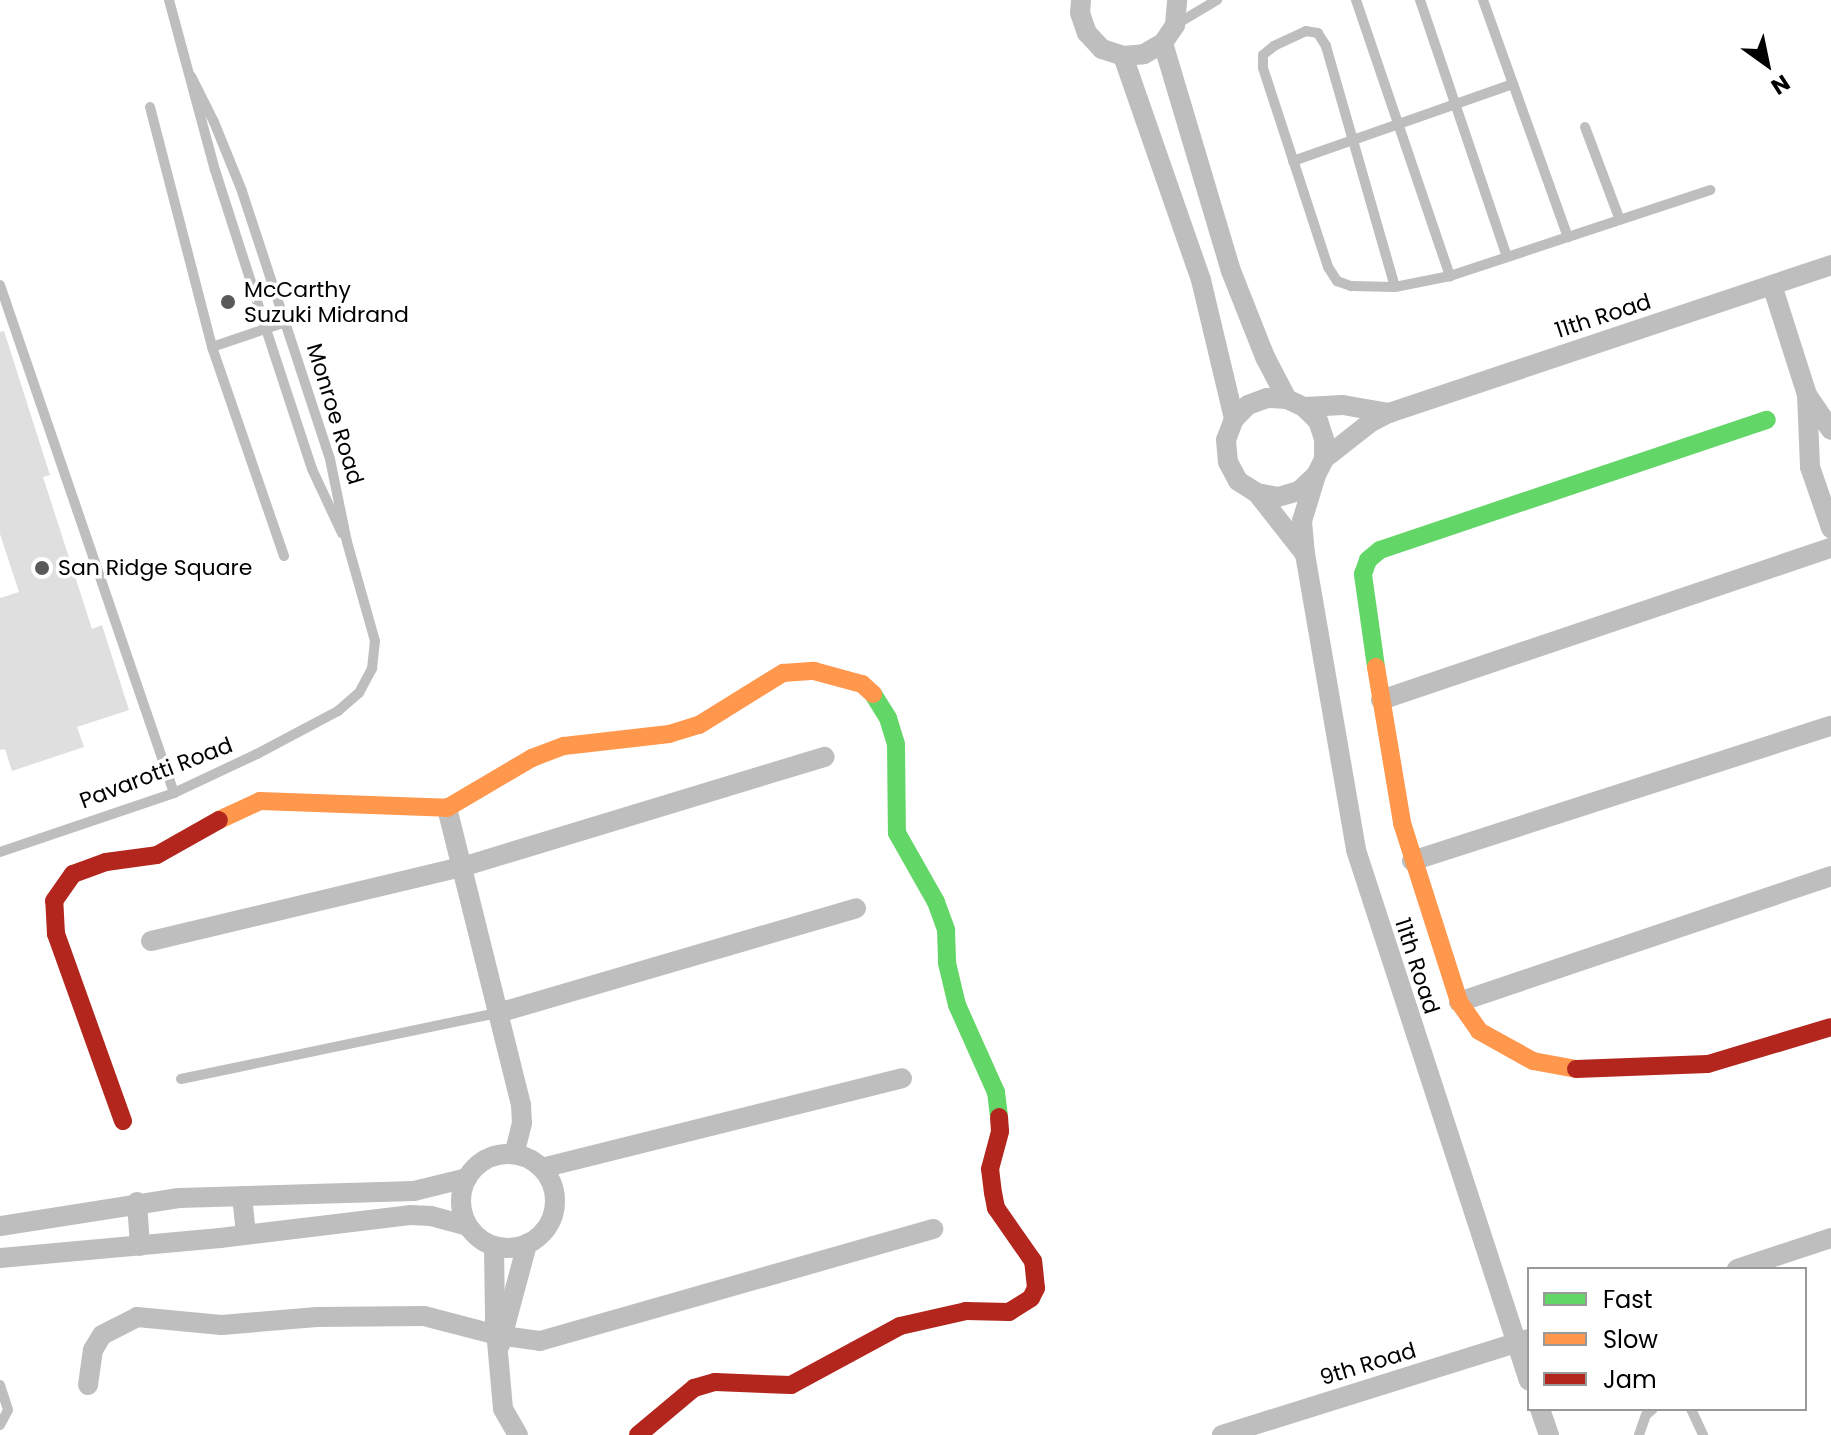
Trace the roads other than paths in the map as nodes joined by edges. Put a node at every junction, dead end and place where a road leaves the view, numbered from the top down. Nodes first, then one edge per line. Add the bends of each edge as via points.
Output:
1 (169, 0) edge
2 (1081, 0) edge
3 (1177, 0) edge
4 (1217, 0) edge
5 (1356, 0) edge
6 (1420, 0) edge
7 (1483, 0) edge
8 (1175, 25) junction
9 (1163, 43) junction
10 (1123, 56) junction
11 (191, 76) junction
12 (1513, 84) junction
13 (1457, 104) junction
14 (150, 107) dead end
15 (1400, 124) junction
16 (1585, 127) dead end
17 (1355, 140) junction
18 (1293, 161) junction
19 (1710, 190) dead end
20 (1620, 220) junction
21 (1568, 237) junction
22 (1507, 257) junction
23 (1831, 265) edge
24 (1450, 276) junction
25 (0, 285) edge
26 (1772, 285) junction
27 (1395, 287) junction
28 (286, 322) junction
29 (266, 329) junction
30 (212, 347) junction
31 (1807, 395) junction
32 (1296, 403) junction
33 (1389, 413) junction
34 (1234, 419) junction
35 (1767, 420) dead end
36 (1831, 430) edge
37 (1320, 467) junction
38 (1257, 493) junction
39 (1831, 528) edge
40 (1831, 541) edge
41 (347, 542) junction
42 (1831, 549) edge
43 (1305, 554) junction
44 (284, 556) dead end
45 (359, 693) joint
46 (1381, 700) junction
47 (1831, 726) edge
48 (825, 757) dead end
49 (174, 793) junction
50 (447, 808) junction
51 (0, 852) edge
52 (1412, 861) junction
53 (462, 867) junction
54 (1831, 876) edge
55 (856, 908) dead end
56 (151, 941) dead end
57 (1459, 1002) junction
58 (498, 1013) junction
59 (1831, 1027) edge
60 (902, 1078) dead end
61 (181, 1079) dead end
62 (123, 1121) dead end
63 (514, 1154) junction
64 (542, 1168) junction
65 (467, 1178) junction
66 (242, 1196) junction
67 (137, 1202) junction
68 (39, 1221) junction
69 (0, 1226) edge
70 (468, 1226) junction
71 (933, 1229) dead end
72 (246, 1234) junction
73 (1831, 1238) edge
74 (527, 1244) junction
75 (140, 1246) junction
76 (494, 1246) junction
77 (46, 1254) junction
78 (0, 1258) edge
79 (1743, 1267) edge
80 (500, 1339) junction
81 (1522, 1341) edge
82 (1527, 1370) edge
83 (0, 1385) edge
84 (88, 1385) dead end
85 (1541, 1411) edge
86 (1651, 1411) edge
87 (1692, 1411) edge
88 (0, 1425) edge
89 (518, 1435) edge
90 (638, 1435) edge
91 (1222, 1435) edge
92 (1549, 1435) edge
93 (1639, 1435) edge
94 (1703, 1435) edge

1 - 11 lane, Monroe Road
2 - 10 street via 1087,33 1102,49
3 - 8 street
4 - 8 lane
5 - 15 lane
6 - 13 lane
7 - 12 lane
8 - 9 street
9 - 10 street via 1144,54
9 - 32 street via 1231,271 1265,357
10 - 34 street via 1201,280
11 - 28 lane, Monroe Road via 242,191
11 - 29 lane, Monroe Road
12 - 13 lane
12 - 21 lane
13 - 15 lane
13 - 22 lane
14 - 30 lane
15 - 17 lane
15 - 24 lane
16 - 20 lane
17 - 18 lane
17 - 18 lane via 1326,46 1318,33 1306,31 1263,55
17 - 27 lane
18 - 27 lane via 1337,281
19 - 20 lane
20 - 21 lane
21 - 22 lane
22 - 24 lane
23 - 26 street, 11th Road
24 - 27 lane
25 - 49 lane
26 - 31 street
26 - 33 street, 11th Road
28 - 29 lane
28 - 41 lane, Monroe Road via 330,459
29 - 30 lane
29 - 41 lane, Monroe Road via 312,469
30 - 44 lane
31 - 36 street
31 - 39 street via 1810,467
32 - 33 street, 11th Road
32 - 34 street via 1267,398 1248,405
32 - 37 street via 1318,421 1324,439
33 - 37 street, 11th Road via 1371,422
34 - 38 street via 1226,440 1228,462 1238,481
35 - 46 street via 1380,550 1368,560 1363,574
37 - 38 street via 1299,491 1278,497
37 - 43 street, 11th Road via 1302,521
38 - 43 street, 11th Road
40 - 42 street
41 - 45 lane, Monroe Road via 375,641 372,669
42 - 46 street
43 - 81 street, 11th Road via 1356,850
45 - 49 lane, Pavarotti Road via 311,727
46 - 52 street
47 - 52 street
48 - 53 street
49 - 51 lane, Pavarotti Road
50 - 53 street
50 - 62 street via 260,801 157,855 98,864 73,874 54,901 56,934
50 - 90 street via 532,758 564,746 669,734 699,725 766,681 797,670 862,684 888,718 898,772 897,833 936,902 946,930 957,1005 996,1092 1000,1131 990,1169 996,1208 1033,1261 1036,1288 1031,1298 1009,1312 966,1311 900,1326 791,1385 715,1382 694,1388
52 - 57 street
53 - 56 street
53 - 58 street
54 - 57 street
55 - 58 street
57 - 59 street via 1479,1031 1533,1061 1566,1069 1708,1064
58 - 61 lane
58 - 63 street via 523,1116
60 - 64 street
63 - 64 street
63 - 65 street via 487,1159
64 - 74 street via 550,1178 555,1203 547,1228
65 - 66 street via 414,1191
65 - 70 street via 461,1202
66 - 67 street
66 - 72 street
67 - 68 street
67 - 75 street
68 - 69 street
68 - 77 street
70 - 72 street via 410,1215
70 - 76 street
71 - 80 street via 553,1338
72 - 75 street
73 - 79 street
74 - 76 street
74 - 80 street
75 - 77 street
76 - 80 street
77 - 78 street
80 - 84 street via 452,1321 403,1315 222,1325 137,1317 102,1335 93,1350
80 - 89 street via 503,1409
81 - 82 street, 11th Road
81 - 91 street, 9th Road
83 - 88 lane via 8,1410
85 - 92 street
86 - 93 lane
87 - 94 lane

